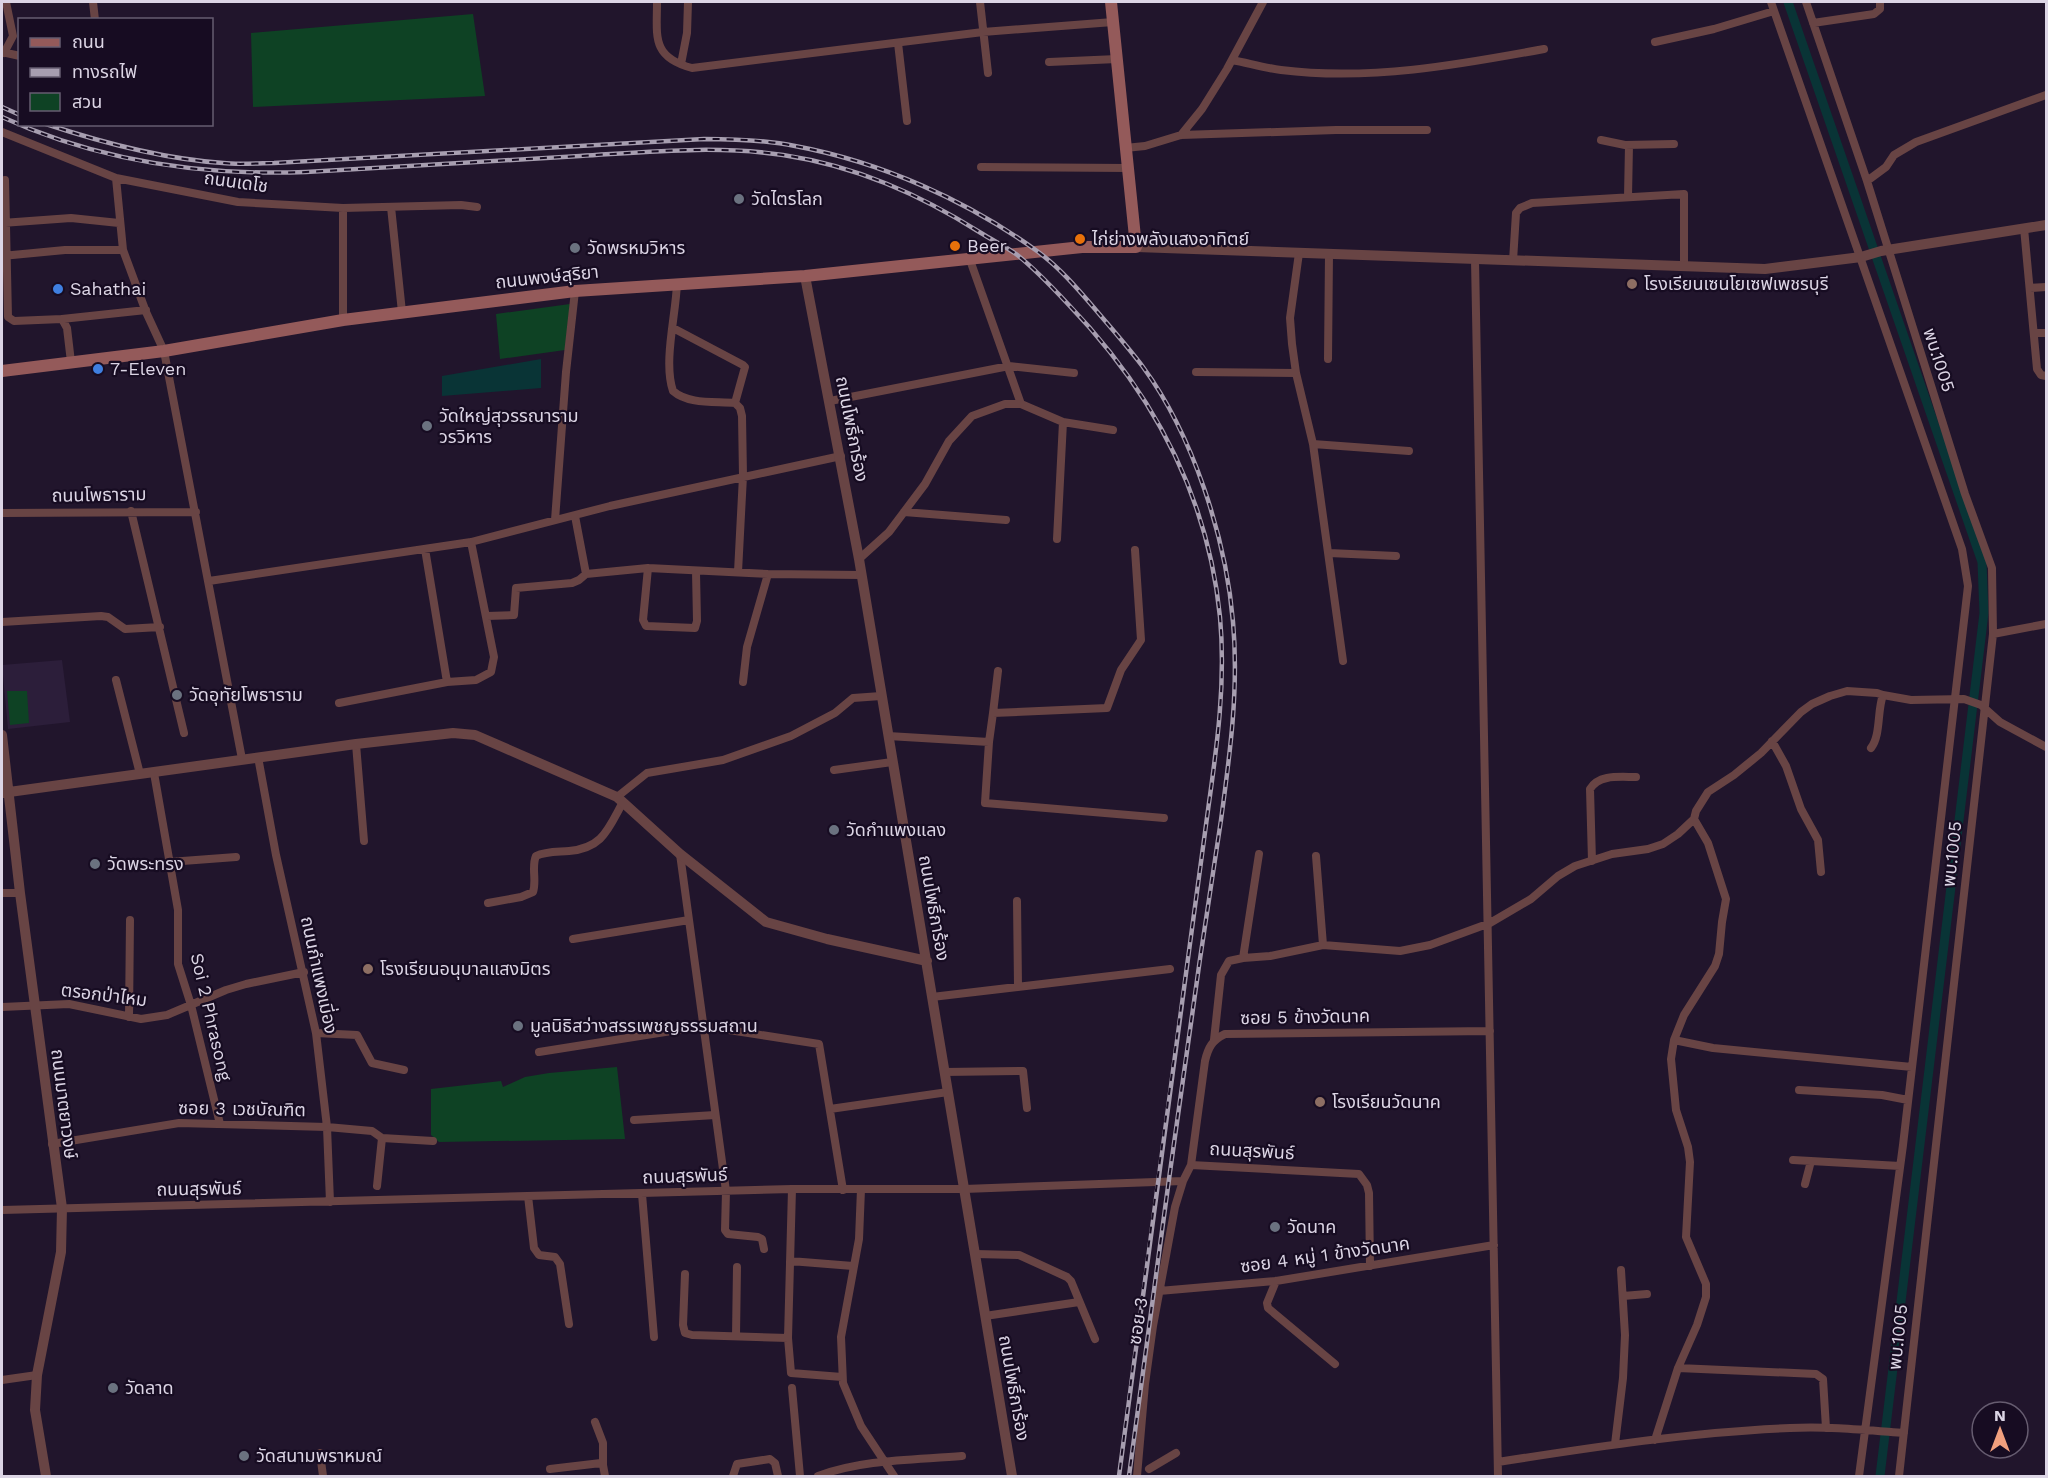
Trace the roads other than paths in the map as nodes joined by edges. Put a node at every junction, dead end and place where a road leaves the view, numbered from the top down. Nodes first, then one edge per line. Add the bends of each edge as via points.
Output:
1 (6, 2) edge
2 (93, 2) edge
3 (657, 2) edge
4 (688, 2) edge
5 (980, 2) edge
6 (1111, 2) edge
7 (1263, 2) edge
8 (1771, 2) edge
9 (1806, 2) edge
10 (1880, 2) edge
11 (1774, 11) junction
12 (95, 18) edge
13 (1113, 22) junction
14 (1813, 23) junction
15 (983, 32) junction
16 (1655, 42) dead end
17 (897, 43) junction
18 (1544, 49) dead end
19 (3, 52) edge
20 (18, 56) edge
21 (1117, 59) junction
22 (1232, 60) junction
23 (1048, 62) dead end
24 (681, 64) junction
25 (988, 73) dead end
26 (2046, 95) edge
27 (908, 121) dead end
28 (1427, 130) dead end
29 (2, 132) edge
30 (1181, 135) junction
31 (1601, 140) dead end
32 (1674, 144) dead end
33 (1629, 145) junction
34 (1125, 148) junction
35 (981, 167) dead end
36 (1128, 168) junction
37 (116, 178) junction
38 (5, 180) dead end
39 (1867, 181) junction
40 (1628, 197) junction
41 (391, 207) junction
42 (477, 207) dead end
43 (343, 208) junction
44 (4, 223) edge
45 (119, 223) junction
46 (2046, 225) edge
47 (2024, 228) junction
48 (1136, 247) junction
49 (123, 250) junction
50 (1884, 251) junction
51 (1299, 253) junction
52 (1329, 254) junction
53 (4, 256) edge
54 (1861, 257) junction
55 (970, 260) junction
56 (1475, 260) junction
57 (1513, 261) junction
58 (1684, 266) junction
59 (805, 276) junction
60 (677, 283) junction
61 (2046, 287) edge
62 (2030, 288) junction
63 (575, 291) junction
64 (146, 310) junction
65 (402, 312) junction
66 (63, 319) junction
67 (342, 320) junction
68 (673, 328) junction
69 (2034, 333) junction
70 (2046, 333) edge
71 (164, 351) junction
72 (1328, 359) dead end
73 (71, 362) junction
74 (1009, 366) junction
75 (2, 371) edge
76 (1196, 372) dead end
77 (1074, 373) dead end
78 (1296, 373) junction
79 (2046, 376) edge
80 (830, 401) junction
81 (735, 403) junction
82 (1021, 404) junction
83 (1063, 422) junction
84 (1113, 430) dead end
85 (1313, 444) junction
86 (1409, 451) dead end
87 (841, 456) junction
88 (743, 476) junction
89 (131, 511) junction
90 (196, 512) junction
91 (904, 512) junction
92 (2, 513) edge
93 (575, 516) junction
94 (555, 520) junction
95 (1006, 520) dead end
96 (1057, 539) dead end
97 (471, 542) junction
98 (424, 549) junction
99 (1135, 550) dead end
100 (1329, 553) junction
101 (1396, 556) dead end
102 (859, 559) junction
103 (648, 568) junction
104 (696, 572) junction
105 (738, 572) junction
106 (586, 574) junction
107 (768, 574) junction
108 (861, 574) junction
109 (209, 581) junction
110 (487, 616) junction
111 (2, 622) edge
112 (2046, 624) edge
113 (160, 627) junction
114 (1993, 634) junction
115 (1342, 660) dead end
116 (998, 671) dead end
117 (117, 680) dead end
118 (447, 682) junction
119 (743, 682) dead end
120 (1883, 695) junction
121 (881, 696) junction
122 (1955, 700) junction
123 (339, 703) dead end
124 (1983, 706) junction
125 (993, 713) junction
126 (184, 733) dead end
127 (2, 735) edge
128 (888, 736) junction
129 (1773, 741) junction
130 (989, 742) junction
131 (356, 744) junction
132 (2046, 747) edge
133 (1871, 748) dead end
134 (258, 757) junction
135 (242, 759) junction
136 (892, 762) junction
137 (834, 770) dead end
138 (154, 773) junction
139 (140, 774) junction
140 (1636, 777) dead end
141 (4, 793) edge
142 (620, 799) junction
143 (1164, 818) dead end
144 (1694, 819) junction
145 (364, 841) dead end
146 (681, 854) junction
147 (1259, 854) dead end
148 (1316, 856) dead end
149 (236, 857) dead end
150 (1592, 861) junction
151 (168, 862) junction
152 (1821, 872) dead end
153 (2, 893) edge
154 (20, 893) junction
155 (1017, 901) dead end
156 (488, 903) dead end
157 (130, 920) dead end
158 (689, 920) junction
159 (1488, 923) junction
160 (573, 939) dead end
161 (1323, 945) junction
162 (1243, 958) junction
163 (927, 961) junction
164 (1170, 969) dead end
165 (304, 972) junction
166 (1018, 986) junction
167 (932, 997) junction
168 (191, 1005) junction
169 (35, 1006) junction
170 (2, 1007) edge
171 (129, 1017) junction
172 (703, 1026) junction
173 (1490, 1031) junction
174 (316, 1033) junction
175 (1214, 1040) junction
176 (1674, 1040) junction
177 (539, 1052) dead end
178 (1912, 1067) junction
179 (404, 1070) dead end
180 (944, 1072) junction
181 (1799, 1090) dead end
182 (948, 1092) junction
183 (1908, 1100) junction
184 (1027, 1108) dead end
185 (830, 1109) junction
186 (715, 1115) junction
187 (633, 1120) dead end
188 (220, 1124) junction
189 (327, 1127) junction
190 (382, 1138) junction
191 (433, 1141) dead end
192 (52, 1144) junction
193 (1793, 1160) dead end
194 (1811, 1161) junction
195 (1191, 1165) junction
196 (1900, 1166) junction
197 (1184, 1181) junction
198 (1805, 1184) dead end
199 (377, 1186) dead end
200 (792, 1189) junction
201 (861, 1189) junction
202 (964, 1189) junction
203 (843, 1190) junction
204 (726, 1191) junction
205 (642, 1194) junction
206 (528, 1196) junction
207 (330, 1202) junction
208 (62, 1208) junction
209 (2, 1210) edge
210 (1494, 1245) junction
211 (764, 1249) dead end
212 (975, 1254) junction
213 (790, 1261) junction
214 (852, 1266) junction
215 (1370, 1266) junction
216 (737, 1267) dead end
217 (1621, 1270) dead end
218 (685, 1274) dead end
219 (1276, 1281) junction
220 (1159, 1291) junction
221 (1647, 1294) dead end
222 (1623, 1296) junction
223 (1079, 1302) junction
224 (985, 1316) junction
225 (569, 1324) dead end
226 (736, 1336) junction
227 (654, 1337) dead end
228 (788, 1338) junction
229 (1095, 1339) dead end
230 (1335, 1364) dead end
231 (1678, 1368) junction
232 (37, 1375) junction
233 (842, 1377) junction
234 (2, 1380) edge
235 (792, 1388) dead end
236 (595, 1422) dead end
237 (1826, 1428) junction
238 (1865, 1431) junction
239 (1904, 1433) junction
240 (1655, 1440) junction
241 (1615, 1444) junction
242 (1176, 1453) dead end
243 (320, 1454) dead end
244 (963, 1456) dead end
245 (884, 1462) junction
246 (1498, 1462) junction
247 (603, 1464) junction
248 (550, 1469) dead end
249 (1138, 1472) edge
250 (1149, 1473) edge
251 (46, 1476) edge
252 (323, 1476) edge
253 (605, 1476) edge
254 (733, 1476) edge
255 (778, 1476) edge
256 (800, 1476) edge
257 (818, 1476) edge
258 (894, 1476) edge
259 (1012, 1476) edge
260 (1498, 1476) edge
261 (1859, 1476) edge
262 (1899, 1476) edge

1 - 19 street via 13,36
2 - 12 street
3 - 24 street via 657,43
4 - 24 street
5 - 15 street
6 - 13 main road
7 - 22 street
8 - 11 street
9 - 14 street, พบ.1005
10 - 14 street via 1880,9 1874,14
11 - 16 street
11 - 54 street
13 - 15 street
13 - 21 main road
14 - 39 street, พบ.1005
15 - 17 street
15 - 25 street
17 - 24 street via 699,68
17 - 27 street
18 - 22 street via 1370,73 1281,70
19 - 20 street
21 - 23 street
21 - 34 main road
22 - 30 street
26 - 39 street via 1916,142 1894,155 1886,167
28 - 30 street
29 - 37 street, ถนนเดโช
30 - 34 street
31 - 33 street
32 - 33 street
33 - 40 street
34 - 36 main road
35 - 36 street
36 - 48 main road
37 - 43 street, ถนนเดโช via 238,202
37 - 45 street
38 - 44 street
39 - 50 street, พบ.1005
40 - 57 street via 1532,203 1520,208 1516,213
40 - 58 street via 1684,194
41 - 42 street, ถนนเดโช
41 - 43 street, ถนนเดโช
41 - 65 street
43 - 67 street
44 - 45 street via 71,218
44 - 53 street
45 - 49 street
46 - 47 street
47 - 50 street
47 - 62 street
48 - 51 street
48 - 55 main road, ถนนพงษ์สุริยา via 1082,247
49 - 53 street
49 - 64 street
50 - 54 street
50 - 114 street, พบ.1005 via 1992,568
51 - 52 street
51 - 78 street via 1290,318
52 - 56 street
52 - 72 street
53 - 66 street via 10,320
54 - 58 street via 1765,269
54 - 122 street via 1962,549 1968,586
55 - 59 main road, ถนนพงษ์สุริยา
55 - 74 street
56 - 57 street
56 - 159 street
57 - 58 street
59 - 60 main road, ถนนพงษ์สุริยา
59 - 80 street, ถนนโพธิ์การ้อง
60 - 63 main road, ถนนพงษ์สุริยา
60 - 68 street
61 - 62 street
62 - 69 street
63 - 65 main road, ถนนพงษ์สุริยา
63 - 94 street
64 - 66 street
64 - 71 street
65 - 67 main road, ถนนพงษ์สุริยา
66 - 73 street
67 - 71 main road, ถนนพงษ์สุริยา
68 - 81 street via 745,367
68 - 81 street via 670,377 674,392 698,401
69 - 70 street
69 - 79 street via 2037,371
71 - 73 main road, ถนนพงษ์สุริยา
71 - 90 street
73 - 75 main road, ถนนพงษ์สุริยา
74 - 77 street
74 - 80 street
74 - 82 street
76 - 78 street
78 - 85 street
80 - 87 street, ถนนโพธิ์การ้อง
81 - 88 street via 740,408 743,428
82 - 83 street
82 - 91 street via 1005,404 972,416 949,441
83 - 84 street
83 - 96 street
85 - 86 street
85 - 100 street
87 - 88 street
87 - 102 street, ถนนโพธิ์การ้อง
88 - 93 street
88 - 105 street
89 - 90 street, ถนนโพธาราม
89 - 92 street, ถนนโพธาราม
89 - 113 street
90 - 109 street
91 - 95 street
91 - 102 street
93 - 94 street
93 - 106 street
94 - 97 street
97 - 98 street
97 - 110 street
98 - 109 street
98 - 118 street
99 - 125 street via 1141,640 1121,670 1107,708
100 - 101 street
100 - 115 street
102 - 108 street, ถนนโพธิ์การ้อง
103 - 104 street
103 - 104 street via 643,620 646,626 695,628
103 - 106 street
104 - 105 street
105 - 107 street
106 - 110 street via 572,583 516,588 514,615
107 - 108 street
107 - 119 street via 747,647
108 - 121 street, ถนนโพธิ์การ้อง
109 - 135 street
110 - 118 street via 494,657 491,672 476,680
111 - 113 street via 101,616 125,629
112 - 114 street
113 - 126 street
114 - 124 street, พบ.1005
116 - 125 street
117 - 139 street
118 - 123 street
120 - 122 street via 1911,700
120 - 129 street via 1847,691 1830,696 1801,712
120 - 133 street
121 - 128 street, ถนนโพธิ์การ้อง
121 - 142 street via 853,698 836,713 791,736 723,760 647,773
122 - 124 street
122 - 178 street
124 - 132 street via 2000,722
124 - 239 street, พบ.1005
125 - 130 street
127 - 141 street, ถนนมาตยาวงษ์
128 - 130 street
128 - 136 street, ถนนโพธิ์การ้อง
129 - 144 street via 1708,792
129 - 152 street via 1816,836
130 - 143 street via 985,803
131 - 134 street
131 - 142 street via 453,733 475,735
131 - 145 street
134 - 135 street
134 - 165 street, ถนนกำแพงเมี่อง
135 - 138 street
136 - 137 street
136 - 163 street, ถนนโพธิ์การ้อง
138 - 139 street
138 - 151 street, Soi 2 Phrasong
139 - 141 street
140 - 150 street via 1600,780 1590,789
141 - 154 street, ถนนมาตยาวงษ์
142 - 146 street
142 - 156 street via 596,844 536,856 533,892
144 - 150 street via 1662,844
144 - 176 street via 1708,843 1724,891 1725,909 1715,966 1684,1015
146 - 158 street
146 - 163 street via 766,922
147 - 162 street
148 - 161 street
149 - 151 street
150 - 159 street via 1558,876 1531,899
151 - 168 street, Soi 2 Phrasong via 178,910 178,964
153 - 154 street
154 - 169 street, ถนนมาตยาวงษ์
155 - 166 street
157 - 171 street
158 - 160 street
158 - 172 street
159 - 161 street via 1430,945 1401,951
159 - 173 street
161 - 162 street
162 - 175 street via 1229,961 1221,975
163 - 167 street, ถนนโพธิ์การ้อง
164 - 166 street
165 - 168 street, ตรอกป่าไหม via 246,984
165 - 174 street, ถนนกำแพงเมี่อง
166 - 167 street
167 - 180 street, ถนนโพธิ์การ้อง
168 - 171 street, ตรอกป่าไหม via 167,1015
168 - 188 street, Soi 2 Phrasong
169 - 170 street, ตรอกป่าไหม
169 - 171 street, ตรอกป่าไหม via 69,1004
169 - 192 street, ถนนมาตยาวงษ์
172 - 177 street
172 - 185 street via 819,1044
172 - 186 street
173 - 175 street, ซอย 5 ข้างวัดนาค via 1225,1034
173 - 210 street
174 - 179 street via 357,1035 372,1064
174 - 189 street, ถนนกำแพงเมี่อง
175 - 195 street via 1205,1061
176 - 178 street
176 - 231 street via 1671,1075 1689,1162 1686,1237 1706,1284 1706,1298
178 - 183 street
180 - 182 street, ถนนโพธิ์การ้อง
180 - 184 street via 1023,1071
181 - 183 street
182 - 185 street
182 - 202 street, ถนนโพธิ์การ้อง
183 - 196 street
185 - 203 street
186 - 187 street
186 - 204 street
188 - 189 street, ซอย 3 เวชบัณฑิต
188 - 192 street, ซอย 3 เวชบัณฑิต via 179,1124
189 - 190 street, ซอย 3 เวชบัณฑิต via 372,1131
189 - 207 street, ถนนกำแพงเมี่อง
190 - 191 street, ซอย 3 เวชบัณฑิต
190 - 199 street
192 - 208 street, ถนนมาตยาวงษ์
193 - 194 street
194 - 196 street
194 - 198 street
195 - 197 street, ถนนสุรพันธ์
195 - 215 street, ถนนสุรพันธ์ via 1359,1174 1369,1193
196 - 238 street
197 - 202 street, ถนนสุรพันธ์
197 - 220 street, ซอย 3 via 1175,1207
200 - 203 street, ถนนสุรพันธ์
200 - 204 street, ถนนสุรพันธ์
200 - 213 street
201 - 202 street, ถนนสุรพันธ์
201 - 203 street, ถนนสุรพันธ์
201 - 214 street via 859,1239
202 - 212 street, ถนนโพธิ์การ้อง
204 - 205 street, ถนนสุรพันธ์
204 - 211 street via 726,1233 758,1237
205 - 206 street, ถนนสุรพันธ์
205 - 227 street
206 - 207 street, ถนนสุรพันธ์
206 - 225 street via 534,1248 539,1255 555,1257 560,1264
207 - 208 street, ถนนสุรพันธ์
208 - 209 street, ถนนสุรพันธ์
208 - 232 street, ถนนมาตยาวงษ์ via 60,1252
210 - 215 street, ซอย 4 หมู่ 1 ข้างวัดนาค
210 - 246 street
212 - 223 street via 1019,1255 1060,1272 1071,1281
212 - 224 street, ถนนโพธิ์การ้อง
213 - 214 street
213 - 228 street
214 - 233 street via 841,1337
215 - 219 street, ซอย 4 หมู่ 1 ข้างวัดนาค
216 - 226 street
217 - 222 street
218 - 226 street via 685,1333
219 - 220 street, ซอย 4 หมู่ 1 ข้างวัดนาค
219 - 230 street via 1268,1308
220 - 249 street, ซอย 3 via 1145,1384
221 - 222 street
222 - 241 street via 1623,1378
223 - 224 street
223 - 229 street
224 - 259 street, ถนนโพธิ์การ้อง
226 - 228 street
228 - 233 street via 791,1373
231 - 237 street via 1816,1374 1823,1379
231 - 240 street
232 - 234 street
232 - 251 street, ถนนมาตยาวงษ์ via 35,1410
233 - 245 street via 861,1426
235 - 256 street
236 - 247 street via 603,1443
237 - 238 street
237 - 240 street
238 - 239 street
238 - 261 street
239 - 262 street, พบ.1005
240 - 241 street
241 - 246 street
242 - 250 street
243 - 252 street
244 - 245 street
245 - 257 street
245 - 258 street
246 - 260 street
247 - 248 street
247 - 253 street
249 - 250 street, ซอย 3
254 - 255 street via 737,1464 770,1459 775,1462

